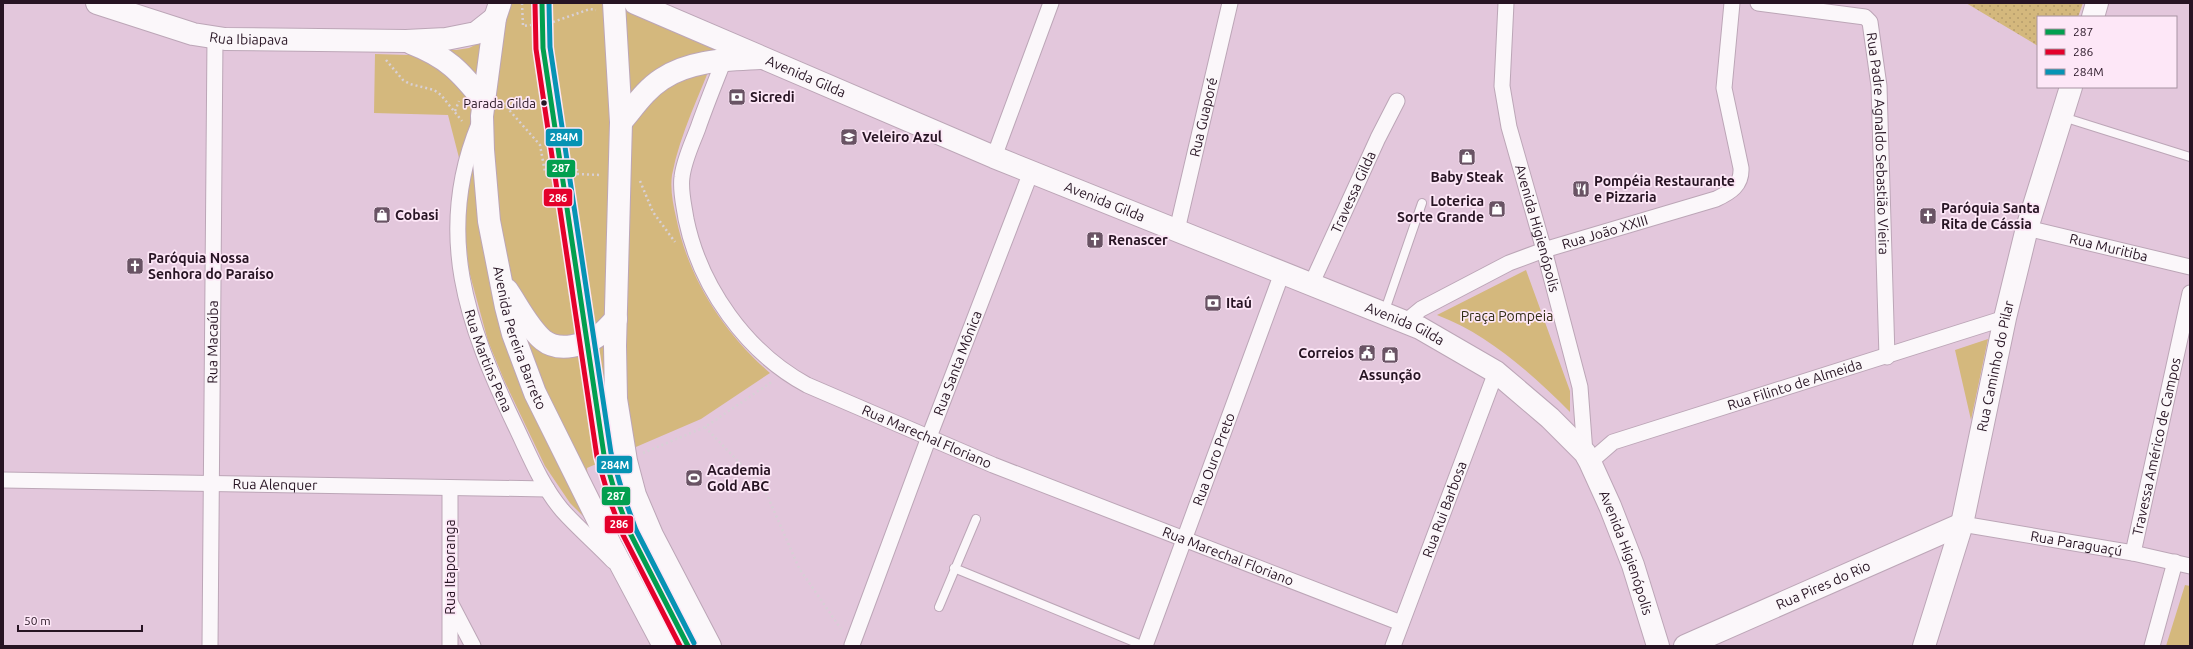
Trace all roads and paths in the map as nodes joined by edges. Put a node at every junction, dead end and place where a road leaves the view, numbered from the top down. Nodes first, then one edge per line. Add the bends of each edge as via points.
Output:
1 (98, 3) edge
2 (518, 3) edge
3 (522, 3) edge
4 (542, 3) edge
5 (635, 3) edge
6 (1051, 3) edge
7 (1230, 3) edge
8 (1506, 3) edge
9 (1732, 3) edge
10 (1758, 3) edge
11 (2097, 3) edge
12 (614, 8) edge
13 (497, 11) edge
14 (2093, 16) edge
15 (542, 24) junction
16 (215, 38) junction
17 (380, 40) junction
18 (406, 41) junction
19 (765, 58) junction
20 (724, 60) junction
21 (2071, 88) edge
22 (484, 100) junction
23 (1397, 101) dead end
24 (2062, 117) junction
25 (621, 122) junction
26 (474, 136) junction
27 (994, 157) junction
28 (2190, 157) edge
29 (561, 170) junction
30 (1031, 172) junction
31 (620, 176) junction
32 (1422, 203) dead end
33 (2027, 228) junction
34 (1177, 230) junction
35 (693, 248) junction
36 (1544, 250) junction
37 (2190, 267) edge
38 (1282, 273) junction
39 (500, 281) junction
40 (1311, 285) junction
41 (2190, 294) edge
42 (1383, 314) junction
43 (616, 318) junction
44 (2005, 318) junction
45 (1404, 323) junction
46 (585, 343) junction
47 (1887, 356) junction
48 (1496, 372) junction
49 (785, 373) junction
50 (706, 427) junction
51 (929, 437) junction
52 (604, 456) junction
53 (1587, 458) junction
54 (626, 460) junction
55 (3, 480) edge
56 (211, 484) junction
57 (450, 489) junction
58 (547, 489) junction
59 (976, 519) dead end
60 (1962, 524) junction
61 (1185, 540) junction
62 (610, 546) junction
63 (2133, 553) junction
64 (2175, 562) junction
65 (2190, 566) edge
66 (954, 568) junction
67 (623, 571) junction
68 (450, 603) junction
69 (940, 607) dead end
70 (1401, 623) junction
71 (852, 645) edge
72 (210, 646) edge
73 (450, 646) edge
74 (473, 646) edge
75 (664, 646) edge
76 (688, 646) edge
77 (710, 646) edge
78 (1145, 646) edge
79 (1393, 646) edge
80 (1658, 646) edge
81 (1685, 646) edge
82 (1924, 646) edge
83 (2152, 646) edge

1 - 16 main road, Rua Ibiapava via 192,34
2 - 13 main road
3 - 15 path via 523,26
4 - 15 lane
5 - 19 main road, Avenida Gilda
6 - 27 street
7 - 34 street, Rua Guaporé
8 - 36 street, Avenida Higienópolis via 1502,86 1509,128
9 - 36 street, Rua João XXIII via 1724,88 1739,154 1741,179 1731,191 1716,198
10 - 47 street, Rua Padre Agnaldo Sebastião Vieira via 1865,17 1870,22 1879,86
11 - 14 main road
12 - 15 path via 590,9 559,21
12 - 25 main road
13 - 18 main road, Rua Ibiapava via 476,33 466,37
13 - 22 main road, Avenida Pereira Barreto
15 - 29 lane via 543,48
16 - 17 main road, Rua Ibiapava
16 - 56 street, Rua Macaúba
17 - 18 main road, Rua Ibiapava
17 - 26 path via 380,54 397,74 410,84 434,90 441,95
18 - 22 main road, Rua Ibiapava via 440,56 453,66
19 - 20 main road
19 - 27 main road, Avenida Gilda
20 - 25 main road via 678,70 661,80 644,94
20 - 35 street, Rua Marechal Floriano via 687,157 682,178 682,199
21 - 24 main road, Rua Caminho do Pilar
22 - 26 street, Rua Martins Pena
22 - 29 path via 540,145 545,172
22 - 39 main road, Avenida Pereira Barreto via 488,214
23 - 40 street, Travessa Gilda
24 - 28 lane
24 - 33 main road, Rua Caminho do Pilar
25 - 31 main road
26 - 58 street, Rua Martins Pena via 464,169 458,209 457,254 461,277 479,341 495,384
27 - 30 main road, Avenida Gilda
29 - 31 path via 577,168 577,174
29 - 46 lane
30 - 34 main road, Avenida Gilda
30 - 51 street, Rua Santa Mônica
31 - 35 path via 638,178 653,212 670,236 684,251
31 - 43 main road
32 - 42 lane
33 - 37 street, Rua Muritiba
33 - 44 main road, Rua Caminho do Pilar
34 - 38 main road, Avenida Gilda
35 - 49 street, Rua Marechal Floriano via 712,287 735,323 758,350
36 - 45 street, Rua João XXIII via 1510,263 1420,309
36 - 53 street, Avenida Higienópolis via 1580,387
38 - 40 main road, Avenida Gilda
38 - 61 street, Rua Ouro Preto
39 - 46 main road via 544,340 554,346
39 - 62 main road, Avenida Pereira Barreto via 513,334 528,375
40 - 42 main road, Avenida Gilda
41 - 63 street, Travessa Américo de Campos
42 - 45 main road, Avenida Gilda
43 - 46 main road via 600,334
43 - 54 main road via 616,399
44 - 47 street, Rua Filinto de Almeida
44 - 60 main road, Rua Caminho do Pilar
45 - 48 main road, Avenida Gilda via 1420,328
46 - 52 lane
47 - 53 street, Rua Filinto de Almeida via 1613,442
48 - 53 main road, Avenida Gilda via 1550,418
48 - 70 street, Rua Rui Barbosa
49 - 50 path
49 - 51 street, Rua Marechal Floriano via 807,385
50 - 54 path
50 - 71 path via 764,488 799,568
51 - 61 street, Rua Marechal Floriano via 993,465
51 - 71 street, Rua Santa Mônica
52 - 62 lane
52 - 76 lane via 616,499 630,533
53 - 80 main road, Avenida Higienópolis via 1610,506 1633,565
54 - 77 main road via 635,495 652,535
55 - 56 street, Rua Alenquer
56 - 57 street, Rua Alenquer
56 - 72 street, Rua Macaúba
57 - 58 street, Rua Alenquer
57 - 68 street, Rua Itaporanga
58 - 67 street, Rua Martins Pena via 562,509
59 - 66 lane
60 - 63 street, Rua Paraguaçú
60 - 81 main road, Rua Pires do Rio
60 - 82 main road, Rua Caminho do Pilar
61 - 70 street, Rua Marechal Floriano
61 - 78 street, Rua Ouro Preto
62 - 67 main road, Avenida Pereira Barreto
63 - 64 street, Rua Paraguaçú
64 - 65 street, Rua Paraguaçú
64 - 83 street
66 - 69 lane
66 - 78 lane
67 - 75 main road, Avenida Pereira Barreto
68 - 73 street, Rua Itaporanga
68 - 74 street
70 - 79 street, Rua Rui Barbosa

